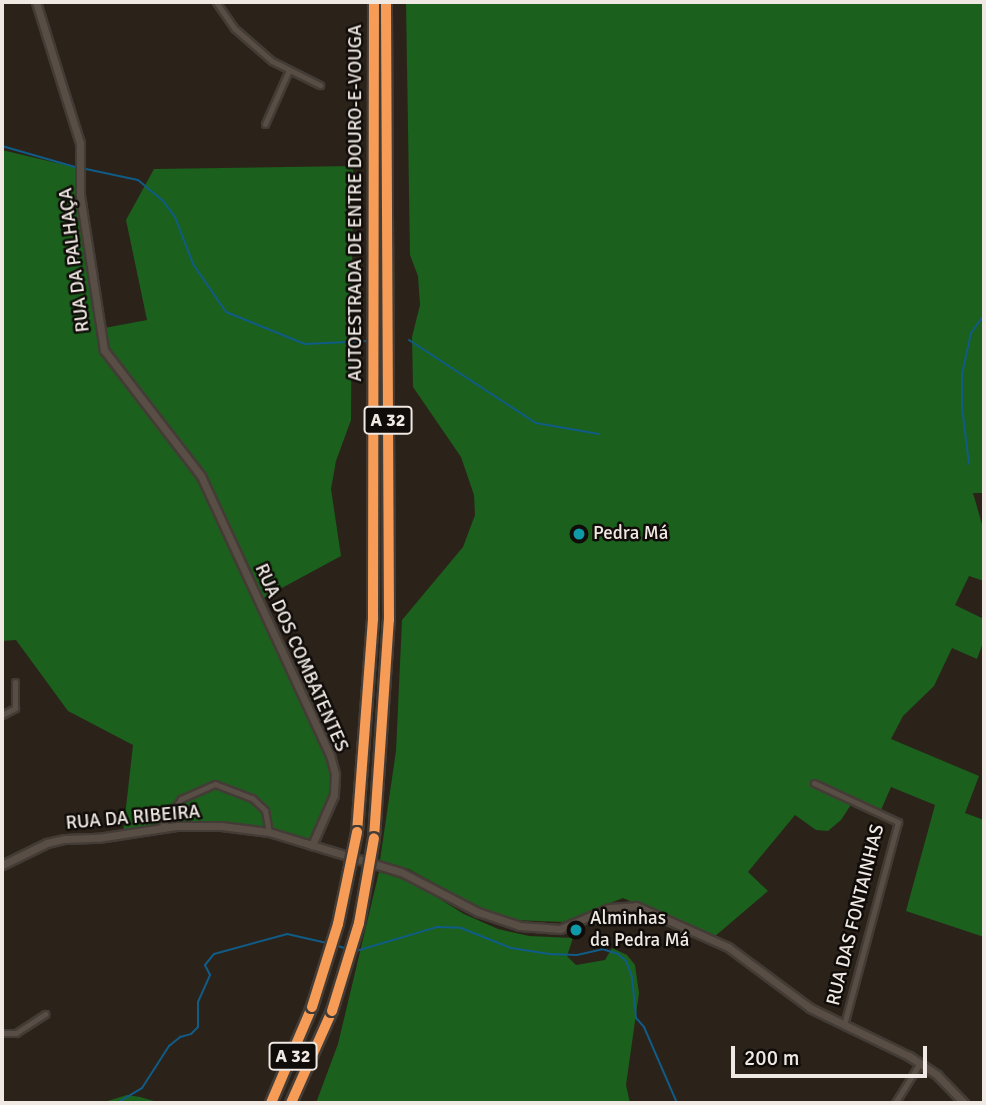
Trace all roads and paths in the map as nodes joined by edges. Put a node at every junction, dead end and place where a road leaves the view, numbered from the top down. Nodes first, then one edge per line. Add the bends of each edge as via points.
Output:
1 (36, 2) edge
2 (216, 2) edge
3 (374, 2) edge
4 (386, 2) edge
5 (289, 70) junction
6 (320, 85) dead end
7 (265, 124) dead end
8 (241, 563) joint
9 (15, 682) dead end
10 (2, 715) edge
11 (814, 783) dead end
12 (160, 829) junction
13 (269, 832) junction
14 (312, 845) junction
15 (2, 865) edge
16 (45, 1014) dead end
17 (844, 1025) junction
18 (2, 1033) edge
19 (920, 1063) junction
20 (271, 1103) edge
21 (290, 1103) edge
22 (895, 1103) edge
23 (964, 1103) edge

1 - 8 main road, RUA DA PALHAÇA via 80,143 80,195 104,350 201,476
2 - 5 street via 234,28
3 - 20 highway, AUTOESTRADA DE ENTRE DOURO-E-VOUGA / A 32, bridge via 373,619 357,832 338,923 313,1007
4 - 21 highway, AUTOESTRADA DE ENTRE DOURO-E-VOUGA / A 32, bridge via 389,620 374,838 359,922 332,1011
5 - 6 street
5 - 7 street
8 - 14 main road, RUA DOS COMBATENTES via 335,774 334,794
9 - 10 street via 15,708
11 - 17 street, RUA DAS FONTAINHAS via 898,822
12 - 13 main road, RUA DA RIBEIRA via 221,826
12 - 13 street via 181,799 215,784 252,797 265,810
12 - 15 main road, RUA DA RIBEIRA via 47,843
13 - 14 main road, RUA DA RIBEIRA
14 - 17 main road, RUA DA RIBEIRA via 408,874 478,912 520,926 560,929 609,908 636,906 728,947 799,1001
16 - 18 street via 28,1028
17 - 19 main road, RUA DA RIBEIRA
19 - 22 street
19 - 23 main road, RUA DA RIBEIRA

